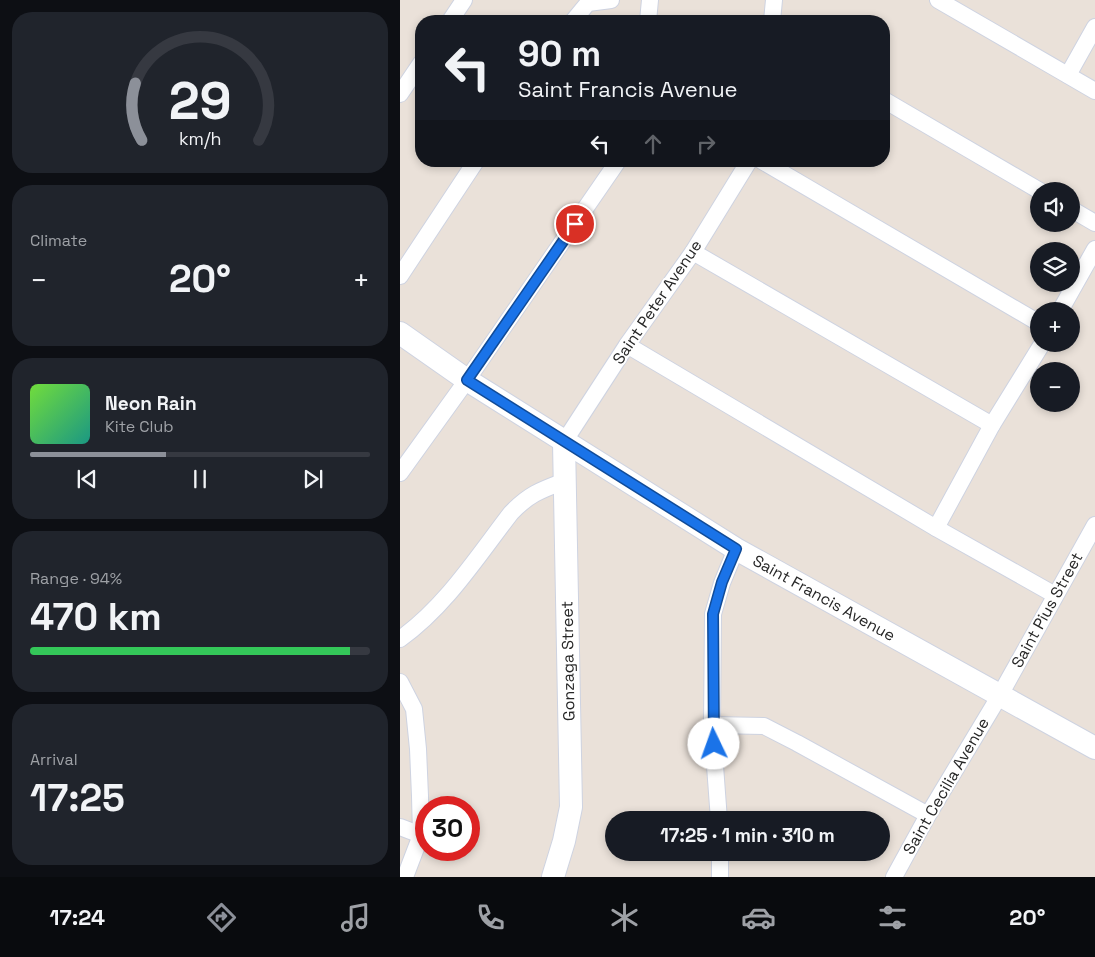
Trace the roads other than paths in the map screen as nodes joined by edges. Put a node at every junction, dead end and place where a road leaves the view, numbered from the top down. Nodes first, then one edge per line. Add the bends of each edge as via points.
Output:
1 (464, 0) edge
2 (612, 0) edge
3 (650, 0) edge
4 (774, 0) edge
5 (946, 2) edge
6 (454, 15) edge
7 (578, 15) edge
8 (649, 15) edge
9 (773, 15) edge
10 (1095, 27) edge
11 (415, 72) edge
12 (1068, 75) junction
13 (1095, 91) edge
14 (400, 94) edge
15 (890, 104) edge
16 (472, 167) edge
17 (614, 167) edge
18 (745, 167) edge
19 (772, 167) edge
20 (1030, 185) edge
21 (1080, 214) edge
22 (1095, 223) edge
23 (1095, 249) edge
24 (693, 252) junction
25 (400, 276) edge
26 (1065, 302) edge
27 (1030, 318) edge
28 (400, 332) edge
29 (627, 345) junction
30 (1037, 352) edge
31 (467, 380) junction
32 (992, 425) junction
33 (564, 442) junction
34 (400, 473) edge
35 (565, 481) junction
36 (1095, 525) edge
37 (936, 528) junction
38 (736, 549) junction
39 (1055, 596) junction
40 (400, 640) edge
41 (400, 682) edge
42 (1000, 695) junction
43 (712, 726) junction
44 (1095, 748) edge
45 (419, 796) edge
46 (718, 811) edge
47 (928, 815) junction
48 (400, 827) edge
49 (415, 833) edge
50 (415, 848) edge
51 (720, 861) edge
52 (404, 877) edge
53 (553, 877) edge
54 (720, 877) edge
55 (894, 877) edge

1 - 6 street
2 - 7 street via 588,3
3 - 8 street
4 - 9 street
5 - 12 street
10 - 12 street
11 - 14 street
12 - 13 street
15 - 20 street
16 - 25 street
17 - 31 street
18 - 24 street, Saint Peter Avenue
19 - 27 street
21 - 22 street
23 - 26 street
24 - 29 street, Saint Peter Avenue
24 - 32 street
28 - 31 street, Saint Francis Avenue
29 - 33 street, Saint Peter Avenue
29 - 37 street
30 - 32 street
31 - 33 street, Saint Francis Avenue
31 - 34 street
32 - 37 street
33 - 35 street, Gonzaga Street
33 - 38 street, Saint Francis Avenue
35 - 40 street via 523,500 442,603
35 - 53 street, Gonzaga Street via 571,807
36 - 39 street, Saint Pius Street
37 - 39 street
38 - 42 street, Saint Francis Avenue
38 - 43 street via 713,614
39 - 42 street, Saint Pius Street
41 - 45 street via 414,709
42 - 44 street, Saint Francis Avenue
42 - 47 street, Saint Cecilia Avenue
43 - 46 street
43 - 47 street via 764,726
47 - 55 street, Saint Cecilia Avenue
48 - 49 street
50 - 52 street
51 - 54 street

